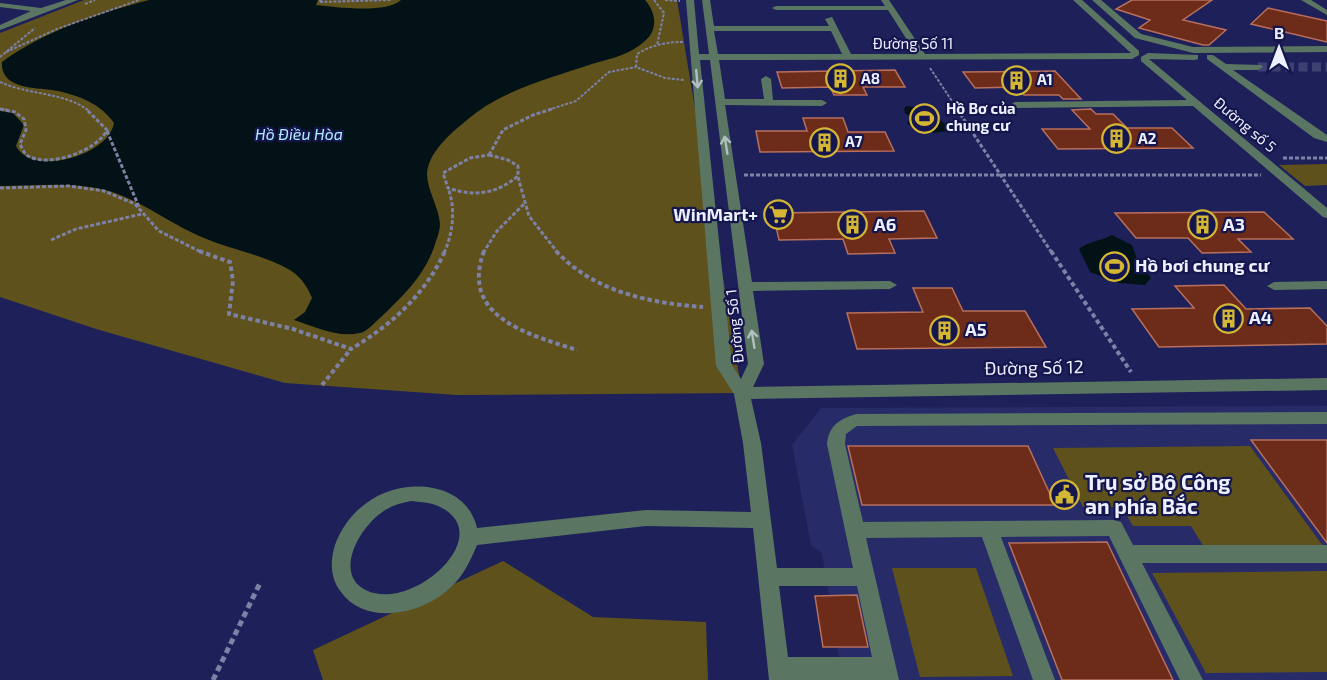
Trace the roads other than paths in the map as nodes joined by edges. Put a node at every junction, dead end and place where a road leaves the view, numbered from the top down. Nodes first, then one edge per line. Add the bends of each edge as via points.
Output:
1 (690, 0) edge
2 (706, 0) edge
3 (885, 0) edge
4 (1096, 0) edge
5 (1305, 0) edge
6 (1077, 1) edge
7 (76, 3) edge
8 (775, 4) edge
9 (0, 5) edge
10 (1314, 5) junction
11 (1327, 5) edge
12 (824, 8) junction
13 (891, 8) junction
14 (42, 10) junction
15 (0, 12) edge
16 (1327, 13) edge
17 (25, 16) junction
18 (783, 27) junction
19 (0, 28) edge
20 (710, 28) junction
21 (834, 28) junction
22 (1273, 47) junction
23 (1327, 50) edge
24 (1140, 56) junction
25 (1287, 56) junction
26 (1327, 56) edge
27 (695, 57) junction
28 (712, 57) junction
29 (848, 57) junction
30 (923, 57) junction
31 (1210, 57) junction
32 (1224, 67) junction
33 (1258, 67) tunnel mouth
34 (766, 78) dead end
35 (720, 102) junction
36 (769, 103) junction
37 (822, 103) dead end
38 (1196, 103) junction
39 (1015, 105) dead end
40 (1327, 139) edge
41 (1327, 214) edge
42 (890, 285) dead end
43 (1327, 285) edge
44 (1274, 286) dead end
45 (746, 288) junction
46 (1327, 384) edge
47 (742, 393) junction
48 (1327, 418) edge
49 (762, 520) junction
50 (988, 528) junction
51 (856, 530) junction
52 (469, 537) junction
53 (1127, 554) junction
54 (1327, 554) edge
55 (768, 577) junction
56 (866, 577) junction
57 (780, 674) edge
58 (887, 674) edge
59 (1044, 680) edge
60 (1192, 680) edge

1 - 27 street, Đường Số 1
2 - 20 street, Đường Số 1
3 - 13 street
4 - 6 street
4 - 22 street via 1138,36 1193,50
5 - 10 street
6 - 24 street
7 - 14 street
8 - 12 street
8 - 18 street
9 - 14 street
10 - 11 street
10 - 16 street
12 - 13 street
12 - 21 street
13 - 30 street
14 - 17 street
15 - 17 street
17 - 19 street
18 - 20 street
18 - 21 street
20 - 28 street, Đường Số 1
21 - 29 street
22 - 23 street
22 - 25 street
24 - 30 street, Đường Số 11
24 - 31 street, Đường Số 11
24 - 38 street, Đường số 5
25 - 26 street, Đường Số 11
25 - 31 street, Đường Số 11
27 - 28 street, Đường Số 11
27 -> 47 street, Đường Số 1 via 724,366
28 - 29 street, Đường Số 11
28 - 35 street, Đường Số 1
29 - 30 street, Đường Số 11
31 - 32 street
32 - 33 street
32 - 40 street
34 - 36 street
35 - 36 street
45 -> 35 street, Đường Số 1
36 - 37 street
38 - 39 street
38 - 41 street, Đường số 5
42 - 45 street
43 - 44 street
47 -> 45 street, Đường Số 1 via 756,364
46 - 47 street, Đường Số 12
47 - 49 street
48 - 51 street via 856,420 843,424 836,434
49 - 52 street via 646,518
49 - 55 street
50 - 51 street
50 - 53 street via 1113,528
50 - 59 street
51 - 56 street
52 - 52 street via 467,521 446,498 430,493 392,498 358,520 346,536 340,555 341,574 350,590 366,600 387,604 411,601 433,591 452,575 464,557
53 - 54 street
53 - 60 street
55 - 56 street
55 - 57 street
56 - 58 street
57 - 58 street

